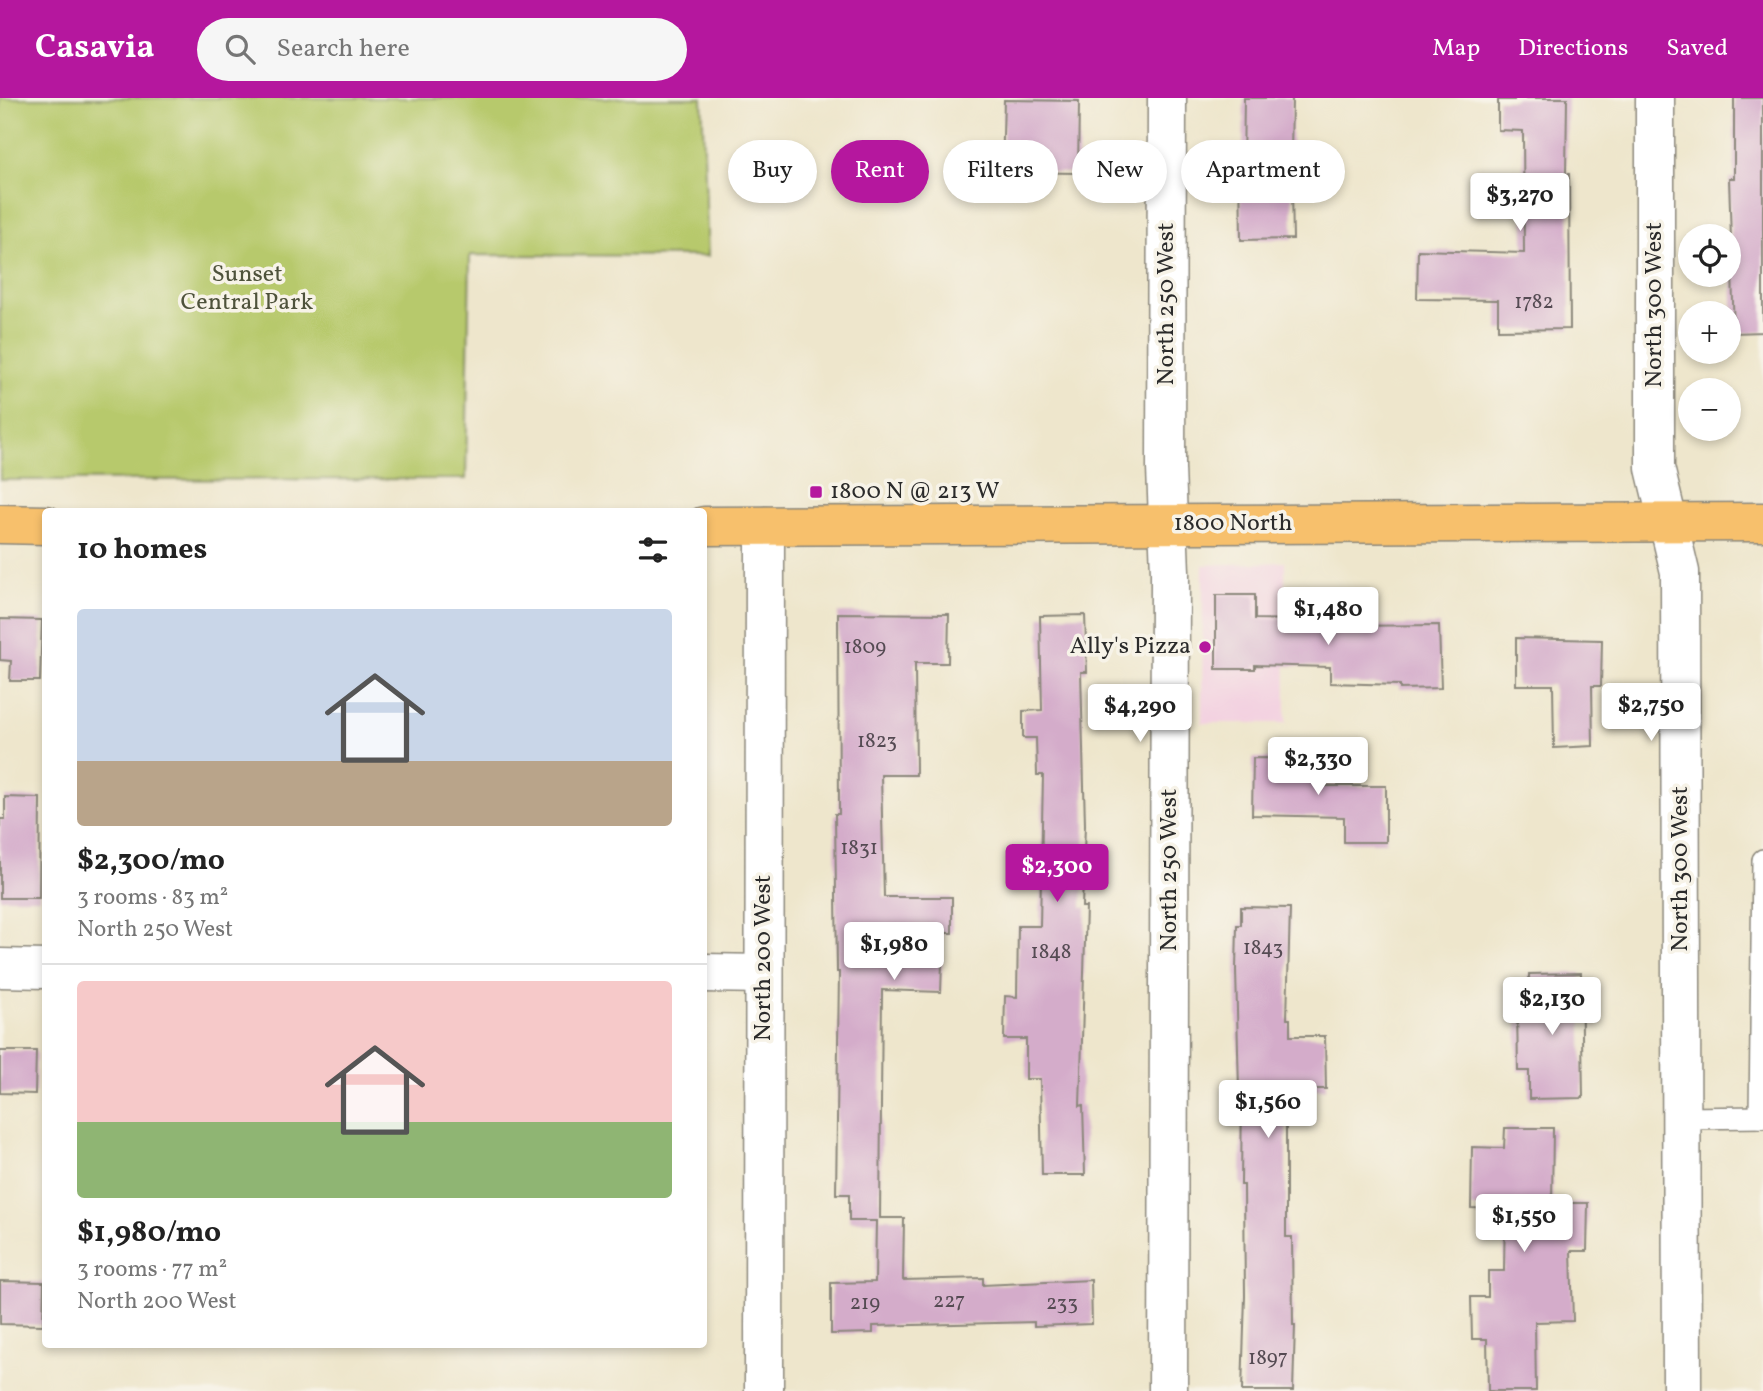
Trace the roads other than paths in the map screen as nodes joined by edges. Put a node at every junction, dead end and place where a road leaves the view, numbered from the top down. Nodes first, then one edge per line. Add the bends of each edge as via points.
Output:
1 (1167, 98) edge
2 (1656, 98) edge
3 (1763, 522) edge
4 (1668, 523) junction
5 (0, 524) edge
6 (1168, 524) junction
7 (42, 525) edge
8 (707, 526) edge
9 (765, 526) junction
10 (1763, 860) edge
11 (0, 968) edge
12 (42, 969) edge
13 (707, 973) edge
14 (764, 974) junction
15 (1762, 1117) edge
16 (1682, 1118) junction
17 (764, 1391) edge
18 (1168, 1391) edge
19 (1682, 1391) edge

1 - 6 street, North 250 West
2 - 4 street, North 300 West via 1655,468
3 - 4 main road, 1800 North
4 - 6 main road, 1800 North
4 - 16 street, North 300 West via 1680,572
5 - 7 main road
6 - 9 main road, 1800 North
6 - 18 street, North 250 West
8 - 9 main road, 1800 North
9 - 14 street, North 200 West
10 - 15 lane
11 - 12 street
13 - 14 street
14 - 17 street, North 200 West
15 - 16 lane
16 - 19 street, North 300 West

